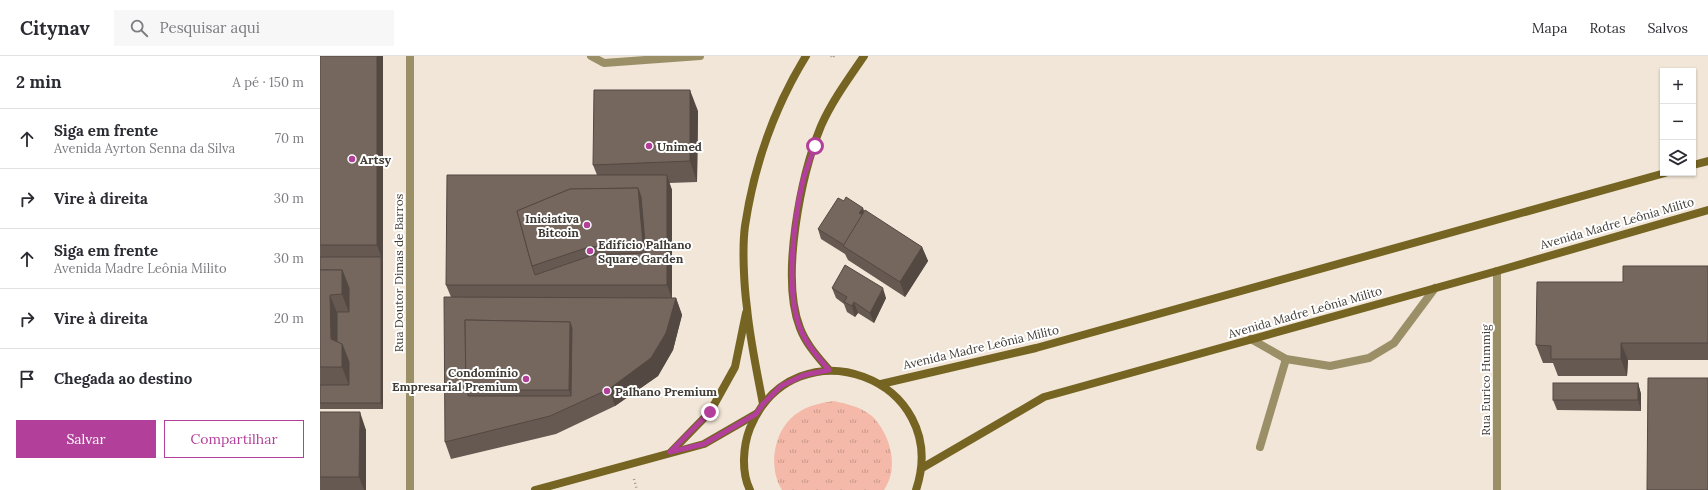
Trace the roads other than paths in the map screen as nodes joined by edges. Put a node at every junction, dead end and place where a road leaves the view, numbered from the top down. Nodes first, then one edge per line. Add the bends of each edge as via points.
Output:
1 (410, 56) edge
2 (591, 56) edge
3 (700, 56) edge
4 (806, 56) edge
5 (864, 56) edge
6 (1708, 161) edge
7 (1696, 164) edge
8 (1660, 174) edge
9 (1708, 210) edge
10 (1497, 271) junction
11 (1435, 288) junction
12 (746, 308) junction
13 (1251, 339) junction
14 (1286, 359) junction
15 (829, 370) junction
16 (881, 384) junction
17 (763, 404) junction
18 (756, 414) junction
19 (1260, 447) dead end
20 (670, 452) junction
21 (922, 468) junction
22 (410, 490) edge
23 (535, 490) edge
24 (750, 490) edge
25 (916, 490) edge
26 (1497, 490) edge

1 - 22 street, Rua Doutor Dimas de Barros
2 - 3 street via 604,63
4 - 12 main road via 791,80 769,132 754,182 745,228
5 - 15 main road via 842,87 822,125 804,179 797,212 793,268 794,308 800,328 810,347
6 - 7 main road
8 - 16 main road, Avenida Madre Leônia Milito via 1036,348
9 - 10 main road, Avenida Madre Leônia Milito
10 - 11 main road, Avenida Madre Leônia Milito
10 - 26 street, Rua Eurico Hummig
11 - 13 main road, Avenida Madre Leônia Milito
11 - 14 street via 1394,343 1369,358 1330,366
12 - 17 main road
12 - 20 main road via 735,368 710,412
13 - 14 street
13 - 21 main road, Avenida Madre Leônia Milito via 1044,397
14 - 19 street
15 - 16 main road via 856,373
15 - 17 main road via 804,375 781,386
16 - 21 main road via 901,401 914,421 921,444
17 - 18 main road
18 - 20 main road via 704,444
18 - 24 main road via 746,437 744,462
20 - 23 main road
21 - 25 main road

